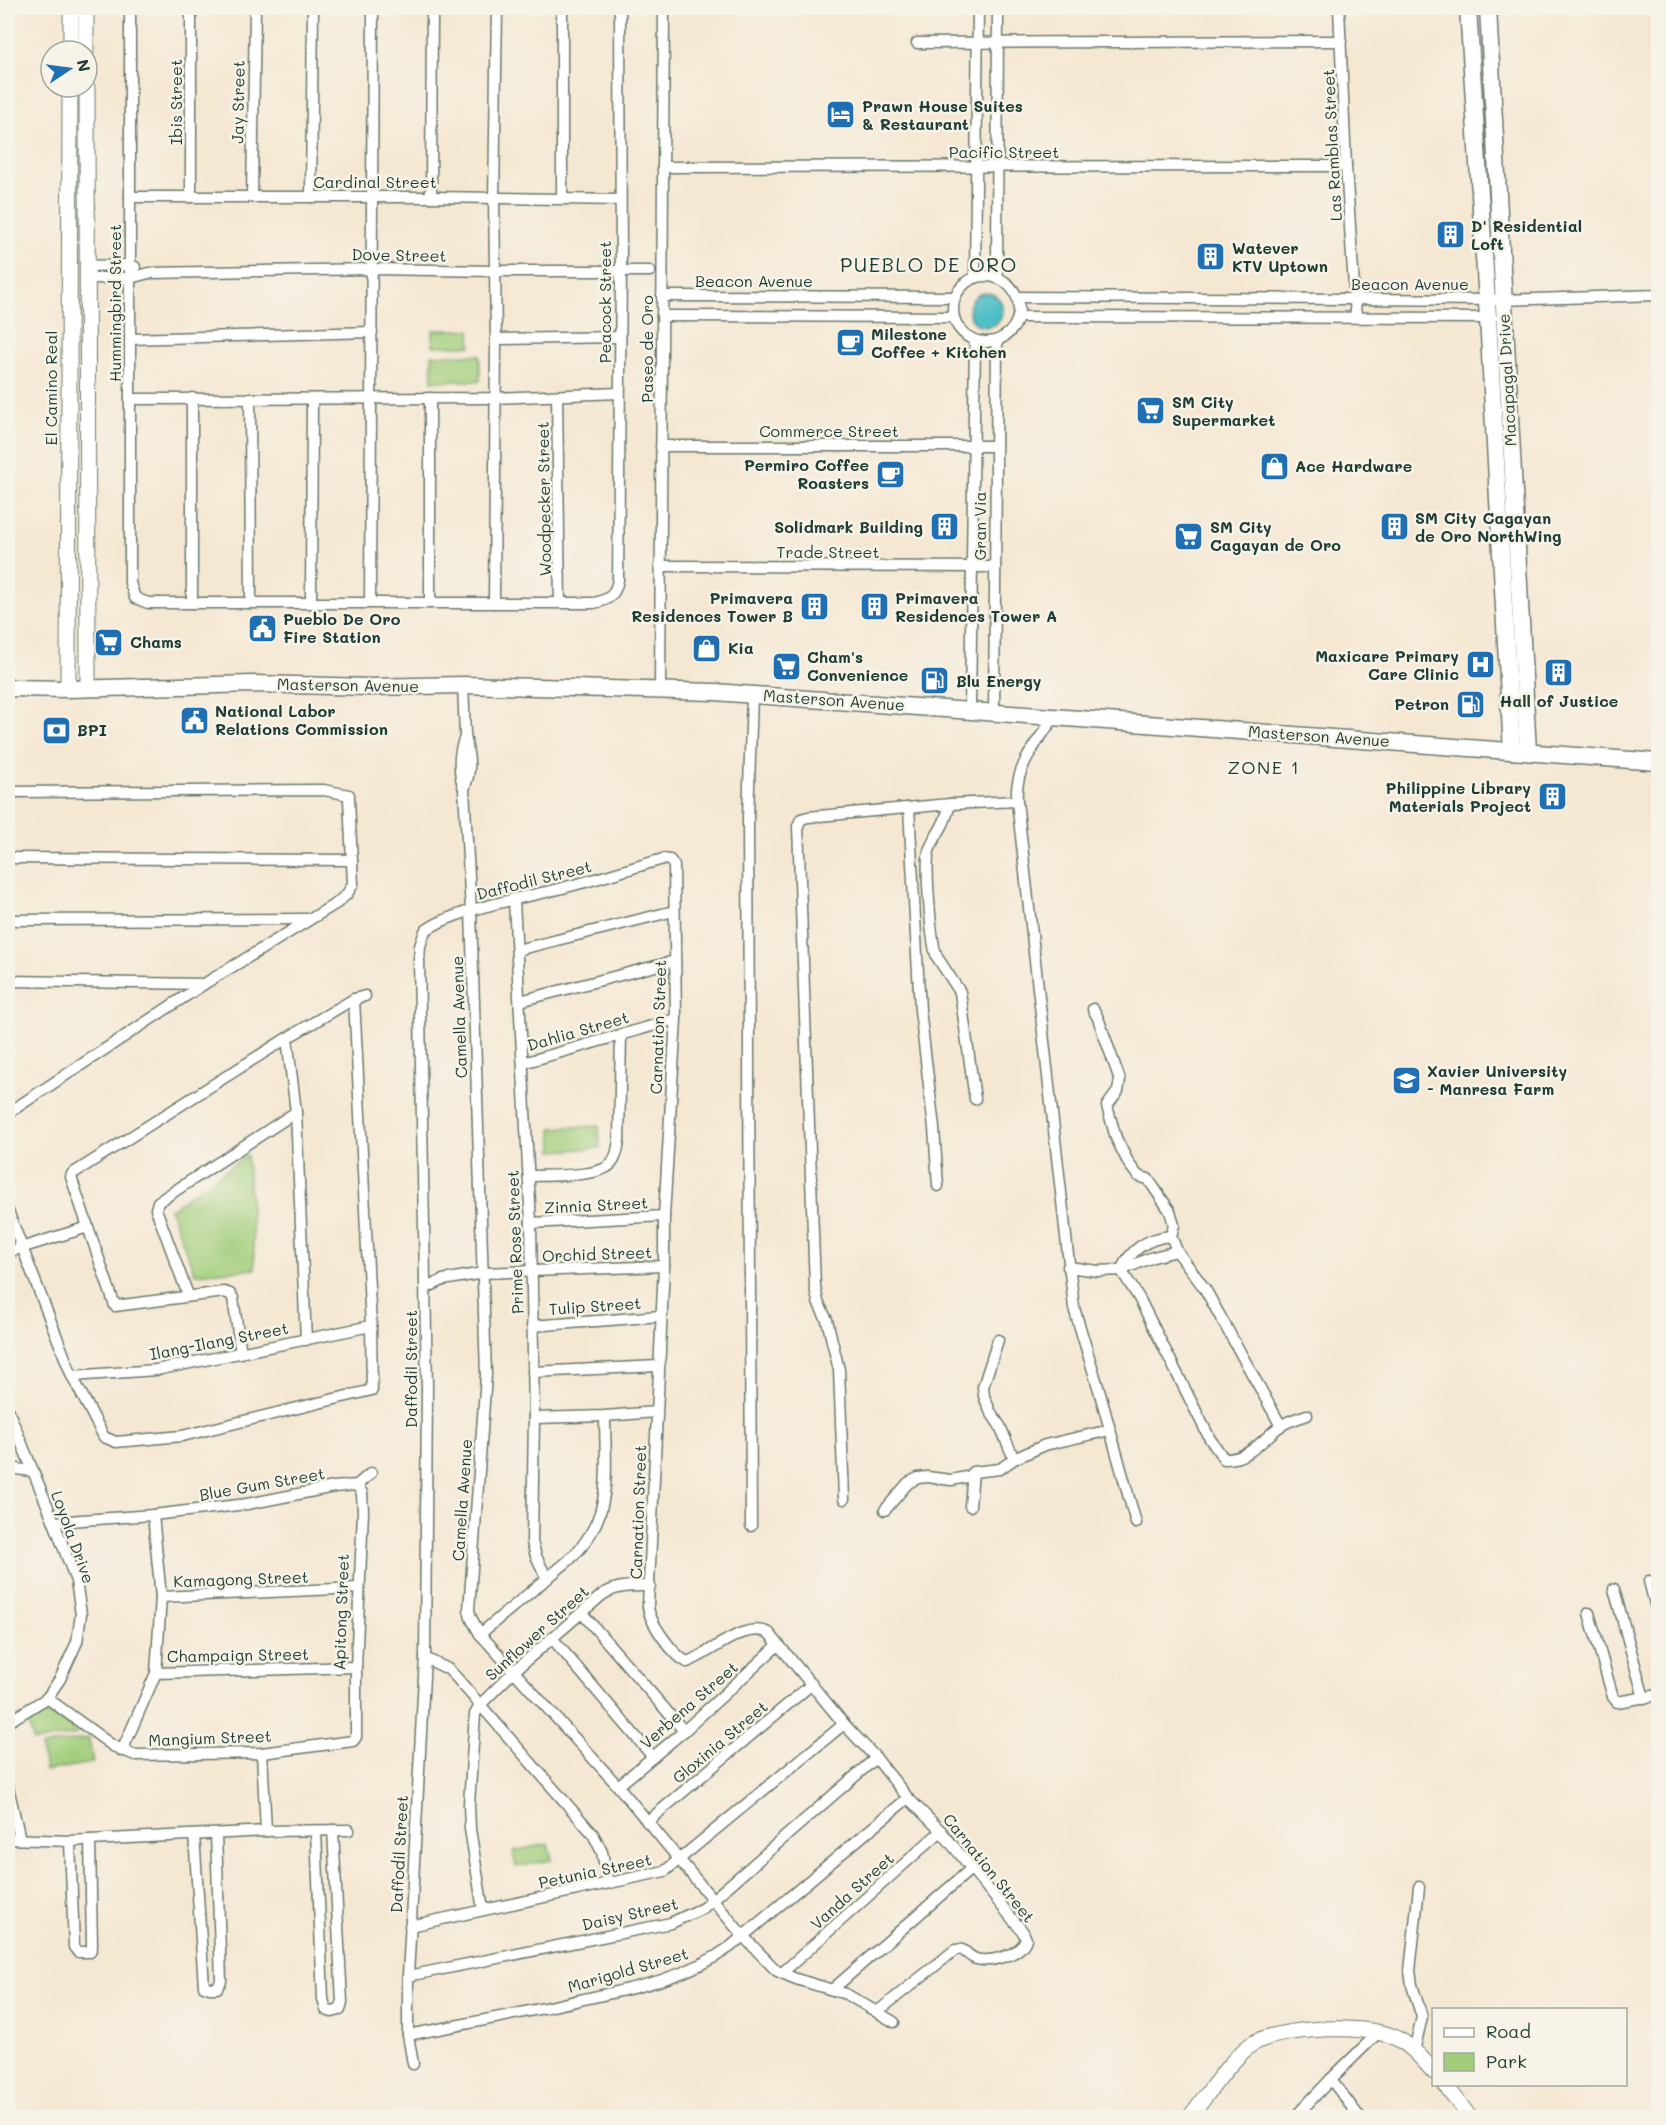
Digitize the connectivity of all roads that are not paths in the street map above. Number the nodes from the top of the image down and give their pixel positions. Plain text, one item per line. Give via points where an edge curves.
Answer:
1 (71, 8) edge
2 (86, 8) edge
3 (130, 8) edge
4 (191, 8) edge
5 (255, 8) edge
6 (314, 8) edge
7 (373, 8) edge
8 (432, 8) edge
9 (497, 8) edge
10 (562, 8) edge
11 (620, 8) edge
12 (664, 8) edge
13 (978, 8) edge
14 (999, 8) edge
15 (1340, 8) edge
16 (1468, 8) edge
17 (1488, 8) edge
18 (71, 39) edge
19 (87, 39) edge
20 (1341, 41) junction
21 (917, 43) dead end
22 (978, 43) junction
23 (998, 43) junction
24 (70, 99) edge
25 (87, 99) edge
26 (1346, 166) junction
27 (663, 167) junction
28 (976, 168) junction
29 (998, 168) junction
30 (130, 197) junction
31 (191, 197) junction
32 (252, 197) junction
33 (311, 197) junction
34 (373, 197) junction
35 (431, 197) junction
36 (494, 199) junction
37 (562, 199) junction
38 (620, 200) junction
39 (130, 265) junction
40 (371, 269) junction
41 (621, 271) junction
42 (650, 271) dead end
43 (87, 272) junction
44 (495, 272) junction
45 (149, 273) junction
46 (130, 278) junction
47 (975, 278) junction
48 (997, 278) junction
49 (1659, 295) edge
50 (662, 296) junction
51 (955, 297) junction
52 (1017, 297) junction
53 (1355, 299) junction
54 (1495, 300) junction
55 (662, 316) junction
56 (954, 317) junction
57 (1018, 317) junction
58 (1356, 317) junction
59 (1496, 318) junction
60 (372, 332) junction
61 (620, 337) junction
62 (130, 339) junction
63 (496, 339) junction
64 (975, 340) junction
65 (997, 341) junction
66 (619, 393) junction
67 (557, 396) junction
68 (192, 398) junction
69 (250, 398) junction
70 (371, 398) junction
71 (430, 398) junction
72 (495, 398) junction
73 (130, 399) junction
74 (312, 399) junction
75 (661, 446) junction
76 (973, 446) junction
77 (996, 446) junction
78 (660, 566) junction
79 (972, 567) junction
80 (995, 567) junction
81 (192, 603) junction
82 (251, 603) junction
83 (311, 603) junction
84 (370, 603) junction
85 (430, 603) junction
86 (494, 603) junction
87 (560, 603) junction
88 (463, 685) junction
89 (8, 688) edge
90 (88, 688) junction
91 (68, 689) junction
92 (660, 690) junction
93 (752, 694) junction
94 (970, 710) junction
95 (994, 712) junction
96 (1055, 716) junction
97 (1520, 751) junction
98 (1659, 762) edge
99 (8, 792) edge
100 (1017, 801) junction
101 (950, 804) junction
102 (909, 808) junction
103 (8, 858) edge
104 (352, 860) junction
105 (670, 860) joint
106 (514, 901) junction
107 (471, 911) junction
108 (674, 911) junction
109 (312, 919) junction
110 (8, 920) edge
111 (517, 950) junction
112 (675, 961) junction
113 (8, 981) edge
114 (204, 984) junction
115 (520, 1001) junction
116 (1093, 1009) dead end
117 (676, 1018) junction
118 (621, 1034) junction
119 (287, 1038) junction
120 (523, 1063) junction
121 (975, 1099) dead end
122 (296, 1112) junction
123 (8, 1113) edge
124 (529, 1176) junction
125 (938, 1186) dead end
126 (8, 1211) edge
127 (664, 1216) junction
128 (531, 1223) junction
129 (88, 1227) junction
130 (1171, 1236) junction
131 (21, 1247) junction
132 (1177, 1251) junction
133 (8, 1252) edge
134 (664, 1266) junction
135 (1068, 1267) junction
136 (1121, 1270) junction
137 (531, 1272) junction
138 (483, 1273) junction
139 (426, 1288) junction
140 (188, 1295) junction
141 (661, 1316) junction
142 (371, 1326) junction
143 (532, 1326) junction
144 (306, 1340) junction
145 (998, 1340) dead end
146 (241, 1353) junction
147 (658, 1366) junction
148 (533, 1372) junction
149 (72, 1376) junction
150 (8, 1410) edge
151 (656, 1412) junction
152 (1307, 1415) dead end
153 (605, 1416) junction
154 (534, 1418) junction
155 (1281, 1426) junction
156 (1110, 1430) junction
157 (1014, 1459) junction
158 (8, 1468) edge
159 (32, 1471) junction
160 (371, 1473) dead end
161 (972, 1476) junction
162 (357, 1485) junction
163 (844, 1499) dead end
164 (970, 1506) dead end
165 (885, 1510) dead end
166 (153, 1515) junction
167 (54, 1522) junction
168 (1136, 1523) dead end
169 (751, 1526) dead end
170 (547, 1579) junction
171 (1649, 1581) dead end
172 (650, 1586) junction
173 (359, 1588) junction
174 (1614, 1589) dead end
175 (161, 1597) junction
176 (582, 1612) junction
177 (1588, 1613) dead end
178 (1659, 1616) edge
179 (480, 1634) junction
180 (552, 1638) junction
181 (778, 1645) junction
182 (425, 1658) junction
183 (356, 1667) junction
184 (514, 1671) junction
185 (156, 1673) junction
186 (812, 1684) junction
187 (1659, 1695) edge
188 (47, 1698) junction
189 (1644, 1698) junction
190 (481, 1704) junction
191 (8, 1722) edge
192 (844, 1724) junction
193 (684, 1731) junction
194 (353, 1741) joint
195 (122, 1751) junction
196 (262, 1753) junction
197 (653, 1757) junction
198 (876, 1758) junction
199 (8, 1786) edge
200 (618, 1786) junction
201 (908, 1798) junction
202 (647, 1822) junction
203 (333, 1830) junction
204 (349, 1830) dead end
205 (941, 1830) junction
206 (266, 1831) junction
207 (316, 1831) junction
208 (216, 1834) junction
209 (194, 1835) junction
210 (8, 1839) edge
211 (20, 1839) junction
212 (90, 1840) junction
213 (70, 1841) junction
214 (679, 1861) junction
215 (972, 1868) junction
216 (608, 1883) junction
217 (1419, 1887) dead end
218 (712, 1900) junction
219 (483, 1910) junction
220 (410, 1926) junction
221 (743, 1936) junction
222 (782, 1973) junction
223 (408, 1976) junction
224 (833, 1989) junction
225 (877, 2012) junction
226 (894, 2022) dead end
227 (1379, 2032) junction
228 (408, 2035) junction
229 (1414, 2051) junction
230 (413, 2064) dead end
231 (1432, 2070) edge
232 (1330, 2079) junction
233 (1445, 2086) edge
234 (1189, 2118) edge
235 (1294, 2118) edge
236 (1360, 2118) edge
237 (1470, 2118) edge

1 - 18 street
2 - 19 street
3 - 30 street, Hummingbird Street
4 - 31 street, Ibis Street
5 - 32 street, Jay Street
6 - 33 street
7 - 34 street
8 - 35 street
9 - 36 street
10 - 37 street
11 - 38 street, Peacock Street
12 - 27 street, Paseo de Oro
13 - 22 street
14 - 23 street
15 - 20 street, Las Ramblas Street
16 - 54 main road, Macapagal Drive
17 - 54 main road, Macapagal Drive
20 - 23 street
20 - 26 street, Las Ramblas Street
21 - 22 street
22 - 23 street
22 - 28 street
23 - 29 street
24 - 91 street, El Camino Real
25 - 43 street
26 - 29 street, Pacific Street
26 - 53 street, Las Ramblas Street
27 - 28 street, Pacific Street
27 - 50 street, Paseo de Oro
28 - 29 street, Pacific Street
28 - 47 street
29 - 48 street
30 - 31 street, Cardinal Street
30 - 39 street, Hummingbird Street
31 - 32 street, Cardinal Street
32 - 33 street, Cardinal Street
33 - 34 street, Cardinal Street
34 - 35 street, Cardinal Street
34 - 40 street
35 - 36 street, Cardinal Street
36 - 37 street, Cardinal Street
36 - 44 street
37 - 38 street, Cardinal Street
38 - 41 street, Peacock Street
39 - 43 street, Dove Street
39 - 45 street, Dove Street
39 - 46 street, Hummingbird Street
40 - 44 street, Dove Street
40 - 45 street, Dove Street
40 - 60 street
41 - 42 street, Dove Street
41 - 44 street, Dove Street
41 - 61 street, Peacock Street
43 - 46 street, Dove Street
43 - 90 street
44 - 63 street
45 - 46 street, Dove Street
46 - 62 street, Hummingbird Street
47 - 48 street
47 - 51 street via 963,285
48 - 52 street
49 - 54 street, Beacon Avenue
50 - 51 street, Beacon Avenue
50 - 55 street, Paseo de Oro
51 - 56 street
52 - 53 street, Beacon Avenue
52 - 57 street
53 - 54 street, Beacon Avenue
53 - 58 street, Las Ramblas Street
54 - 59 main road, Macapagal Drive
55 - 56 street
55 - 75 street, Paseo de Oro
56 - 64 street via 961,331
57 - 58 street, Beacon Avenue
57 - 65 street via 1010,331
58 - 59 street, Beacon Avenue
59 - 97 main road, Macapagal Drive
60 - 62 street
60 - 70 street
61 - 63 street
61 - 66 street, Peacock Street
62 - 73 street, Hummingbird Street
63 - 72 street
64 - 65 street
64 - 76 street, Gran Via
65 - 77 street, Gran Via
66 - 67 street
66 - 87 street, Peacock Street via 616,589 603,601
67 - 72 street
67 - 87 street, Woodpecker Street
68 - 69 street
68 - 73 street
68 - 81 street
69 - 74 street
69 - 82 street
70 - 71 street
70 - 74 street
70 - 84 street
71 - 72 street
71 - 85 street
72 - 86 street
73 - 81 street, Hummingbird Street via 130,583 135,598 148,603
74 - 83 street
75 - 76 street, Commerce Street
75 - 78 street, Paseo de Oro
76 - 77 street, Commerce Street
76 - 79 street, Gran Via
77 - 80 street, Gran Via
78 - 79 street, Trade Street
78 - 92 street, Paseo de Oro
79 - 80 street, Trade Street
79 - 94 street, Gran Via
80 - 95 street, Gran Via
81 - 82 street
82 - 83 street
83 - 84 street
84 - 85 street
85 - 86 street
86 - 87 street
88 - 90 main road, Masterson Avenue
88 - 92 main road, Masterson Avenue
88 - 107 street, Camella Avenue via 465,737 460,750 460,776
89 - 91 main road, Masterson Avenue
90 - 91 main road, Masterson Avenue
92 - 93 main road, Masterson Avenue
93 - 94 main road, Masterson Avenue
93 - 169 street via 748,817
94 - 95 main road, Masterson Avenue
95 - 96 main road, Masterson Avenue
96 - 97 main road, Masterson Avenue
96 - 100 street via 1022,764
97 - 98 main road, Masterson Avenue
99 - 104 street via 324,790 345,794 349,795
100 - 101 street
100 - 135 street
101 - 102 street
101 - 121 street via 929,851 932,933 934,951 960,992
102 - 125 street via 920,1010
102 - 163 street via 808,817 801,819 798,826 815,1287 839,1370
103 - 104 street
104 - 109 street via 353,884 347,894
105 - 106 street, Daffodil Street
105 - 108 street, Carnation Street via 674,866
106 - 107 street, Daffodil Street
106 - 111 street, Prime Rose Street
107 - 138 street, Camella Avenue
107 - 139 street, Daffodil Street via 425,931 420,946
108 - 111 street
108 - 112 street, Carnation Street
109 - 110 street
109 - 114 street
111 - 115 street, Prime Rose Street
112 - 115 street
112 - 117 street, Carnation Street
113 - 114 street
114 - 123 street
115 - 120 street, Prime Rose Street
116 - 130 street via 1119,1078 1119,1091 1107,1106 1113,1132 1132,1169 1148,1179 1170,1211 1174,1225
117 - 118 street, Dahlia Street
117 - 127 street, Carnation Street
118 - 120 street, Dahlia Street
118 - 124 street via 619,1140 613,1162 599,1171
119 - 122 street
119 - 129 street via 72,1174
119 - 142 street via 360,998
120 - 124 street, Prime Rose Street
122 - 140 street via 158,1203 156,1209
122 - 144 street
124 - 128 street, Prime Rose Street
126 - 131 street
127 - 128 street, Zinnia Street
127 - 134 street, Carnation Street
128 - 137 street, Prime Rose Street
129 - 131 street
129 - 140 street via 115,1306
130 - 132 street
130 - 136 street via 1157,1237 1139,1247
131 - 133 street
131 - 149 street
132 - 136 street
132 - 155 street via 1204,1289
134 - 137 street, Orchid Street
134 - 141 street, Carnation Street
135 - 136 street
135 - 156 street via 1074,1308
136 - 155 street via 1221,1457 1247,1454
137 - 138 street, Orchid Street
137 - 143 street, Prime Rose Street
138 - 139 street, Orchid Street via 443,1280
138 - 179 street, Camella Avenue via 486,1375 469,1610
139 - 182 street, Daffodil Street
140 - 146 street via 230,1294
141 - 143 street, Tulip Street
141 - 147 street, Carnation Street
142 - 144 street, Ilang-Ilang Street
142 - 149 street via 372,1390 182,1436 109,1440
143 - 148 street, Prime Rose Street
144 - 146 street, Ilang-Ilang Street
145 - 157 street via 983,1387 984,1396
146 - 149 street, Ilang-Ilang Street via 156,1370
147 - 148 street
147 - 151 street, Carnation Street
148 - 154 street, Prime Rose Street
150 - 159 street, Loyola Drive
151 - 153 street
151 - 172 street, Carnation Street
152 - 155 street
153 - 154 street
153 - 170 street via 605,1497 600,1516 580,1550
154 - 170 street, Prime Rose Street via 532,1542
156 - 157 street via 1045,1445
156 - 168 street
157 - 161 street via 1000,1469 975,1470
158 - 159 street
159 - 167 street, Loyola Drive
160 - 162 street
161 - 164 street
161 - 165 street via 951,1480 918,1478 908,1483
162 - 166 street, Blue Gum Street
162 - 173 street, Apitong Street via 362,1493 363,1512
166 - 167 street, Blue Gum Street
166 - 175 street
167 - 188 street, Loyola Drive via 76,1581 81,1626 72,1655
170 - 179 street
171 - 178 street
172 - 176 street, Sunflower Street via 613,1589
172 - 181 street, Carnation Street via 649,1616 684,1661 728,1639 759,1630 769,1633
173 - 175 street, Kamagong Street
173 - 183 street, Apitong Street
174 - 189 street
175 - 185 street
176 - 180 street, Sunflower Street
176 - 193 street
177 - 189 street via 1612,1697 1617,1702
179 - 184 street, Camella Avenue
180 - 184 street, Sunflower Street
180 - 197 street
181 - 186 street, Carnation Street
181 - 193 street, Verbena Street
182 - 190 street via 448,1669
182 - 220 street, Daffodil Street
183 - 185 street, Champaign Street
183 - 194 street, Apitong Street
184 - 190 street, Sunflower Street
184 - 200 street, Camella Avenue
185 - 195 street
186 - 192 street, Carnation Street
186 - 202 street, Gloxinia Street
187 - 189 street
188 - 191 street, Loyola Drive
188 - 195 street, Mangium Street
190 - 216 street via 593,1834 603,1852
190 - 219 street via 475,1714 469,1803 472,1850
192 - 198 street, Carnation Street
192 - 214 street, Petunia Street
193 - 197 street, Verbena Street
194 - 196 street, Mangium Street
195 - 196 street, Mangium Street via 135,1755
196 - 206 street
197 - 200 street, Verbena Street
198 - 201 street, Carnation Street
198 - 218 street, Daisy Street
199 - 211 street
200 - 202 street, Camella Avenue
201 - 205 street, Carnation Street
201 - 221 street, Marigold Street
202 - 214 street, Camella Avenue
203 - 204 street
203 - 207 street
203 - 207 street via 342,2002 340,2010 332,2012 326,2010 323,1999
205 - 215 street, Carnation Street
205 - 222 street, Vanda Street
206 - 207 street
206 - 208 street
208 - 209 street
208 - 209 street via 221,1981 217,1988 204,1986
209 - 212 street
210 - 211 street
211 - 213 street
212 - 213 street
212 - 213 street via 92,1946 84,1954 74,1947
214 - 216 street, Petunia Street via 659,1873
214 - 218 street, Camella Avenue
215 - 224 street
215 - 225 street, Carnation Street via 1023,1932 1023,1947 997,1958 976,1959 965,1950 955,1950
216 - 219 street, Petunia Street
217 - 229 street via 1410,1971 1422,2017
218 - 221 street, Camella Avenue
218 - 223 street, Daisy Street via 692,1915 671,1923
219 - 220 street, Petunia Street
220 - 223 street, Daffodil Street
221 - 222 street, Camella Avenue
221 - 228 street, Marigold Street via 714,1959 672,1977
222 - 224 street, Camella Avenue
223 - 228 street, Daffodil Street
224 - 225 street, Camella Avenue
225 - 226 street, Camella Avenue
227 - 229 street via 1400,2039
227 - 232 street
227 - 234 street via 1345,2029 1270,2036 1252,2044
228 - 230 street, Daffodil Street
229 - 231 street
232 - 235 street
232 - 236 street
233 - 237 street

